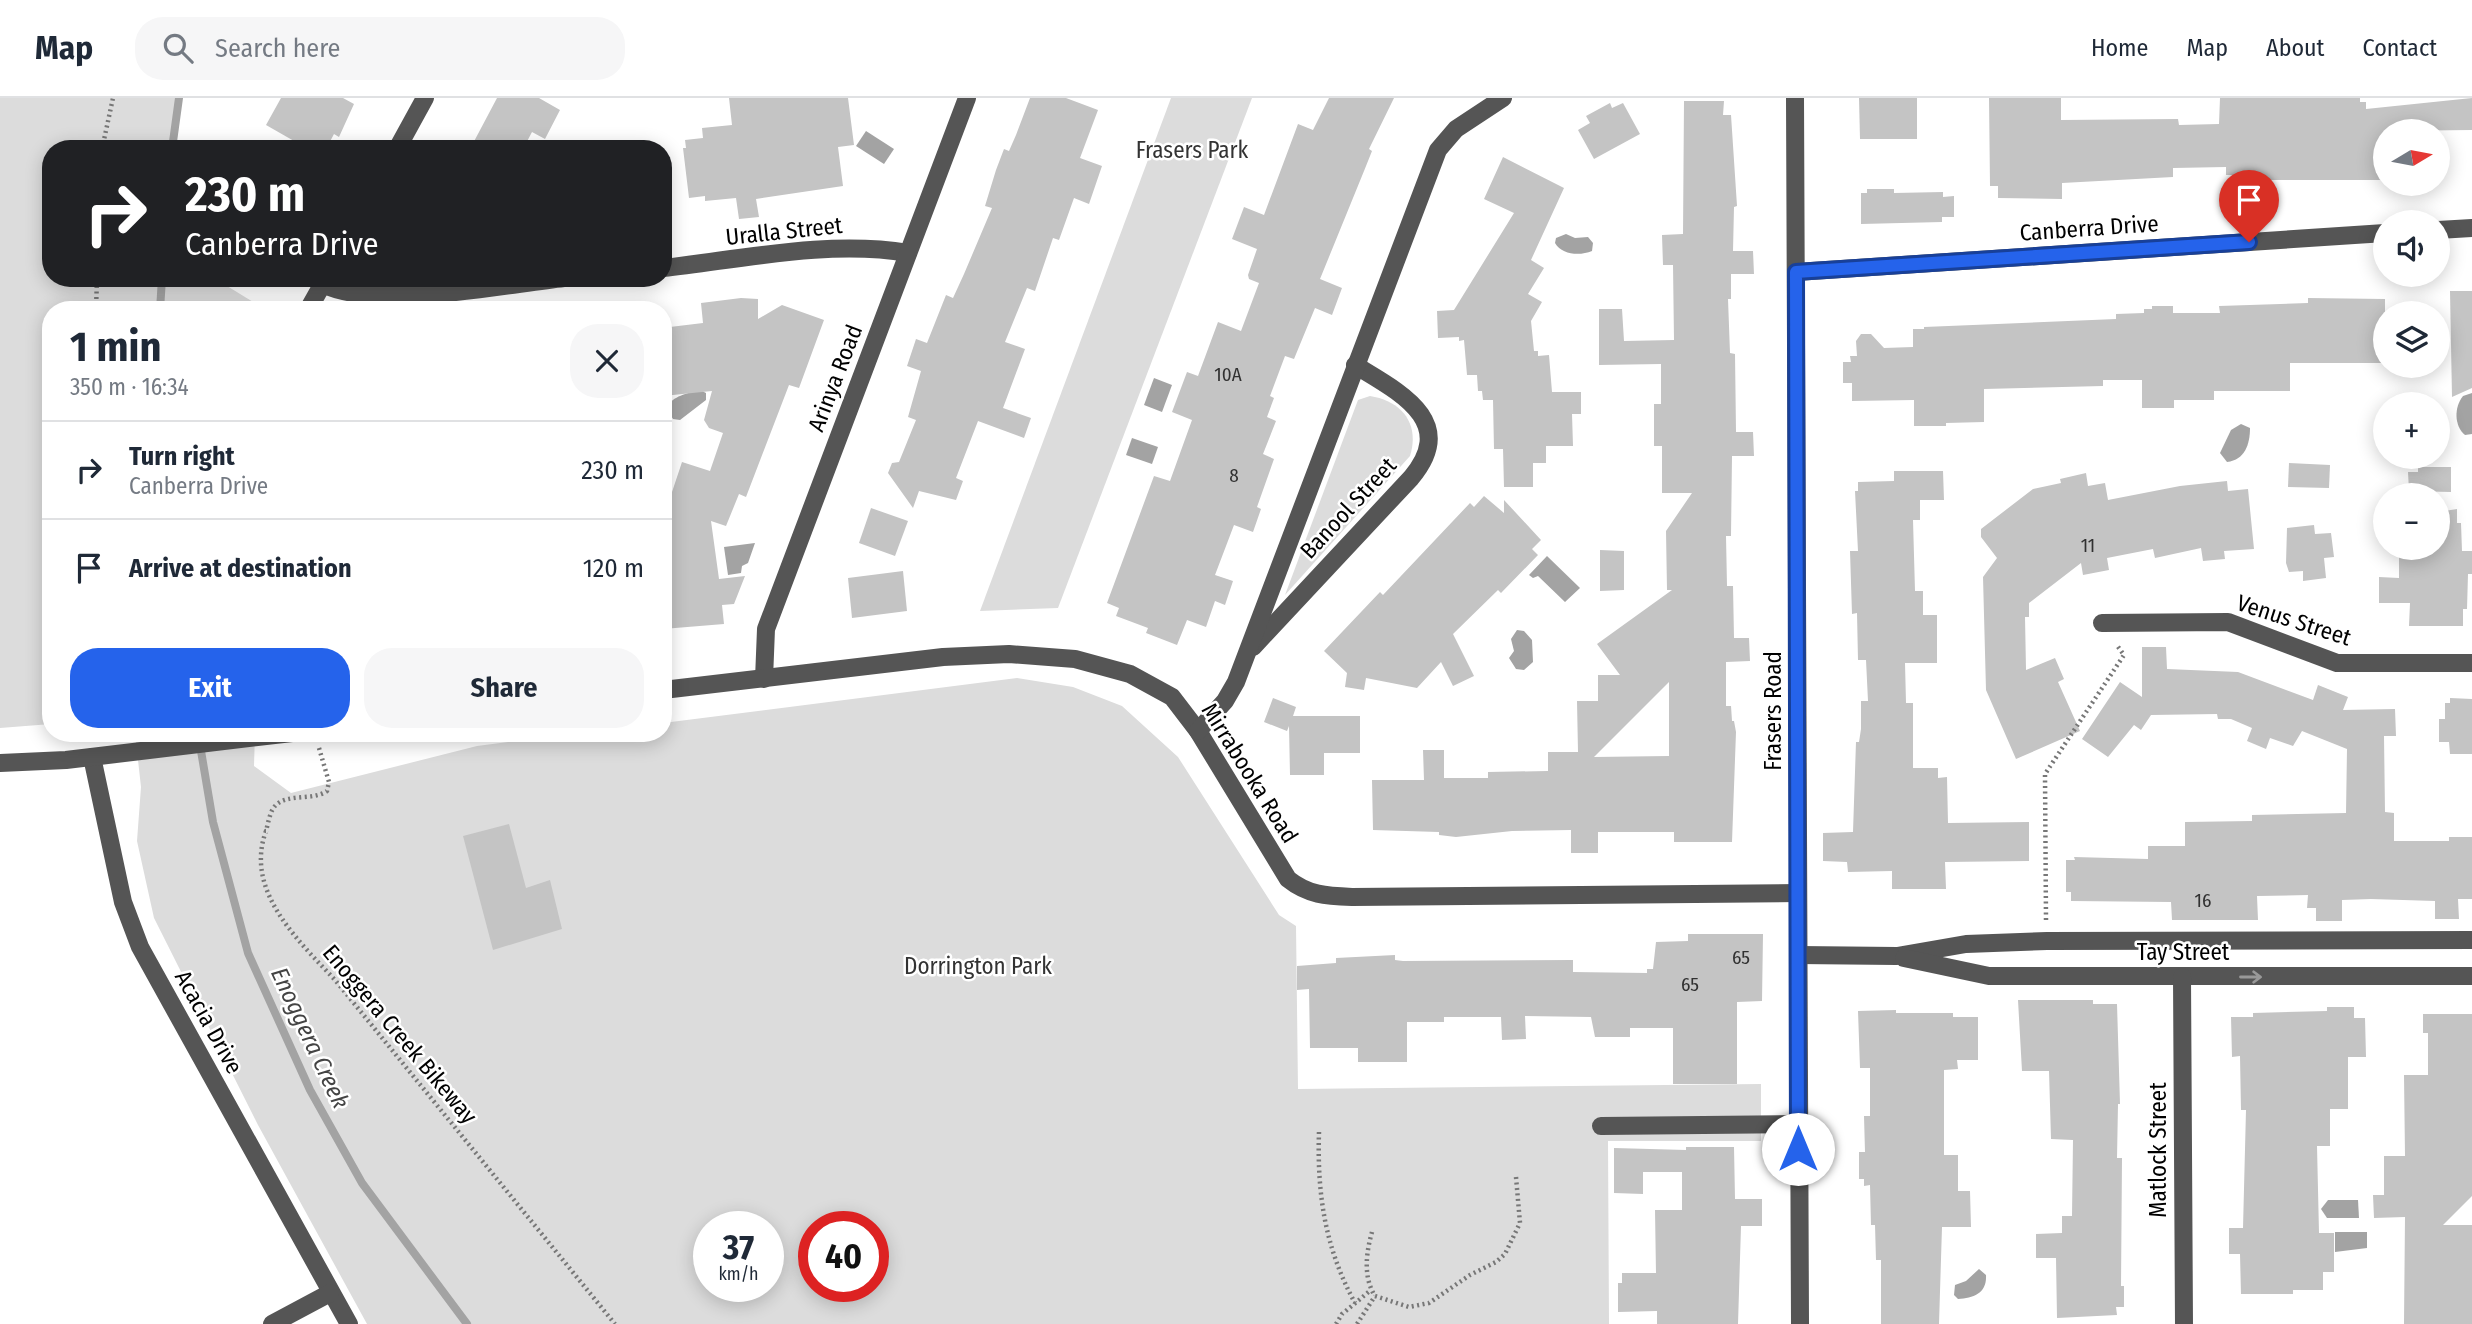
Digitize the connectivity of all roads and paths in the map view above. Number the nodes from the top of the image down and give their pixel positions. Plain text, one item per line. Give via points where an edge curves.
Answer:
1 (113, 98) edge
2 (425, 98) edge
3 (967, 98) edge
4 (1503, 98) edge
5 (1795, 98) edge
6 (104, 140) edge
7 (402, 140) edge
8 (2472, 228) edge
9 (2450, 229) edge
10 (2373, 234) edge
11 (908, 253) junction
12 (672, 267) edge
13 (1796, 272) junction
14 (332, 287) edge
15 (480, 287) edge
16 (1355, 365) junction
17 (2102, 623) joint
18 (1245, 654) junction
19 (2472, 663) edge
20 (764, 679) junction
21 (672, 689) edge
22 (1198, 730) junction
23 (222, 742) edge
24 (319, 748) dead end
25 (92, 757) junction
26 (0, 763) edge
27 (1798, 893) junction
28 (2046, 925) dead end
29 (2472, 940) edge
30 (1798, 955) junction
31 (1897, 956) junction
32 (2472, 976) edge
33 (2182, 977) junction
34 (1798, 1124) junction
35 (1601, 1126) dead end
36 (1319, 1132) dead end
37 (1516, 1177) dead end
38 (1372, 1232) dead end
39 (1371, 1290) junction
40 (330, 1293) junction
41 (1375, 1296) junction
42 (1355, 1303) junction
43 (272, 1324) edge
44 (349, 1324) edge
45 (615, 1324) edge
46 (1336, 1324) edge
47 (1357, 1324) edge
48 (1800, 1324) edge
49 (2184, 1324) edge

1 - 6 path
2 - 7 street
3 - 11 street, Arinya Road
4 - 16 street, Banool Street via 1456,129 1438,150
5 - 13 street, Frasers Road
8 - 9 street
10 - 13 street, Canberra Drive
11 - 12 street, Uralla Street via 841,249
11 - 20 street, Arinya Road via 766,629
13 - 27 street, Frasers Road
14 - 15 street via 378,298
16 - 18 street, Banool Street
16 - 18 street, Banool Street via 1417,407 1429,439 1425,459
17 - 19 street, Venus Street via 2228,622 2336,663
17 - 28 path via 2124,655 2045,774
18 - 22 street, Banool Street via 1225,701
20 - 21 street, Mirrabooka Road
20 - 22 street, Mirrabooka Road via 943,657 1009,654 1075,659 1130,674 1172,697
22 - 27 street, Mirrabooka Road via 1288,879 1302,891 1352,897
23 - 25 street
24 - 45 path, Enoggera Creek Bikeway via 329,786 323,794 273,807 262,841 262,875 268,897 296,938
25 - 26 street
25 - 40 street, Acacia Drive via 123,902 140,947
27 - 30 street, Frasers Road
29 - 31 street, Tay Street via 1982,943
30 - 31 street, Tay Street
30 - 34 street, Frasers Road
31 - 33 street, Tay Street via 1989,976
33 -> 32 street, Tay Street
33 - 49 street, Matlock Street
34 - 35 street
34 - 48 street, Frasers Road
36 - 42 path via 1324,1224
37 - 41 path via 1520,1223 1496,1262 1429,1303 1409,1307
38 - 39 path via 1366,1255
39 - 41 path
39 - 42 path
40 - 43 street
40 - 44 street, Acacia Drive
41 - 47 path
42 - 46 path

